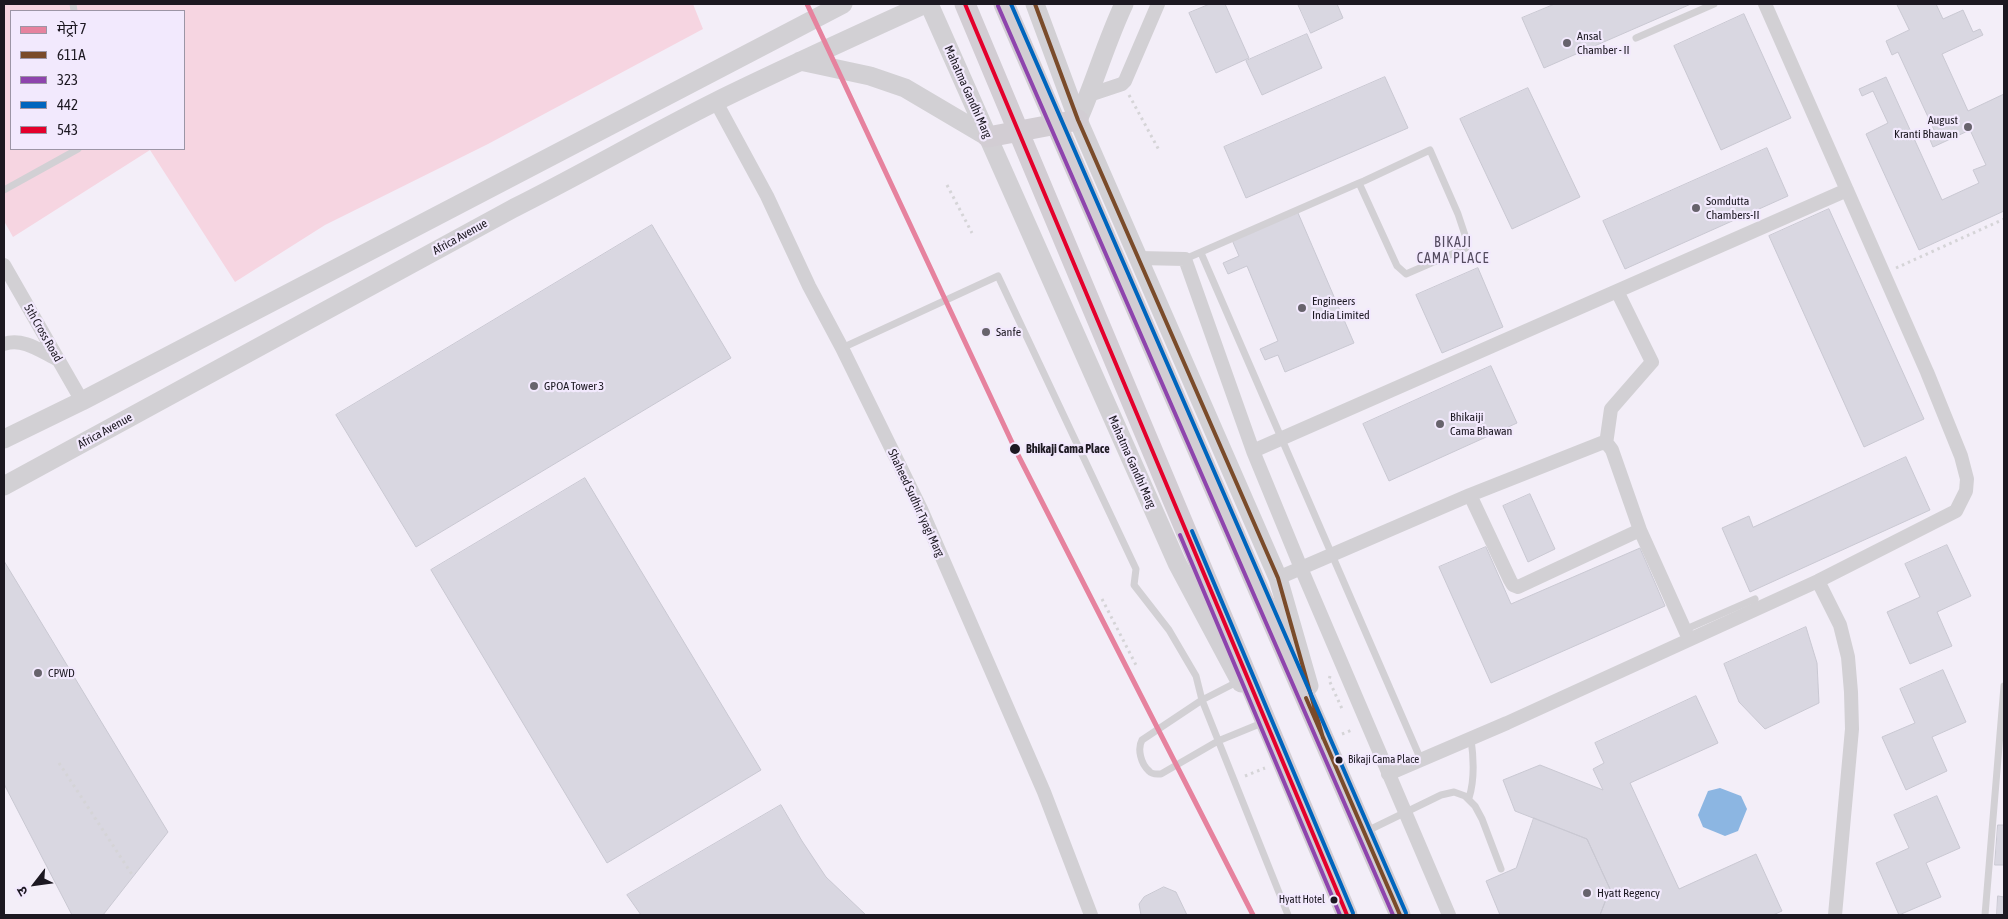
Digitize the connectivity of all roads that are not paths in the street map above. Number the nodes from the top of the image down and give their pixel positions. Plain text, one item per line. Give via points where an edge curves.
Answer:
1 (925, 4) edge
2 (929, 4) edge
3 (965, 4) edge
4 (1004, 4) edge
5 (1035, 4) edge
6 (1124, 4) edge
7 (1158, 4) edge
8 (1714, 4) edge
9 (1765, 4) edge
10 (841, 5) edge
11 (1636, 38) dead end
12 (800, 61) junction
13 (1089, 95) junction
14 (716, 102) junction
15 (1078, 120) junction
16 (988, 137) junction
17 (76, 150) edge
18 (1360, 183) junction
19 (4, 190) edge
20 (1847, 190) junction
21 (1201, 252) junction
22 (1139, 258) junction
23 (1185, 259) junction
24 (4, 265) edge
25 (1617, 291) junction
26 (4, 344) edge
27 (842, 348) junction
28 (59, 360) junction
29 (82, 401) junction
30 (1281, 438) junction
31 (4, 439) edge
32 (1606, 444) junction
33 (1253, 451) junction
34 (4, 486) edge
35 (1470, 495) junction
36 (1640, 530) junction
37 (1332, 555) junction
38 (1301, 568) junction
39 (1278, 578) junction
40 (1818, 581) junction
41 (1755, 599) dead end
42 (1687, 634) junction
43 (1240, 681) junction
44 (2004, 686) edge
45 (1202, 700) junction
46 (1262, 724) junction
47 (1323, 738) junction
48 (1471, 740) junction
49 (1218, 741) junction
50 (1421, 760) junction
51 (1276, 761) junction
52 (1388, 774) junction
53 (1469, 798) junction
54 (1404, 812) junction
55 (1365, 832) junction
56 (1500, 868) dead end
57 (1091, 915) edge
58 (1288, 915) edge
59 (1347, 915) edge
60 (1400, 915) edge
61 (1449, 915) edge
62 (1835, 915) edge
63 (1985, 915) edge

1 - 12 main road, Africa Avenue
2 - 16 main road, Mahatma Gandhi Marg
3 - 51 main road via 1190,544
4 - 47 main road
5 - 15 main road
6 - 13 main road via 1110,33
7 - 13 street via 1122,84
8 - 11 lane
9 - 20 street
10 - 29 main road
12 - 14 main road, Africa Avenue
12 - 16 main road via 870,76 905,88
13 - 15 main road
14 - 27 street, Shaheed Sudhir Tyagi Marg via 767,196
14 - 34 main road, Africa Avenue via 514,208
15 - 16 main road
15 - 22 main road
16 - 43 main road, Mahatma Gandhi Marg via 1177,563
17 - 19 lane
18 - 18 lane via 1430,150 1458,214 1467,241 1466,248 1406,274 1397,266
18 - 21 lane
20 - 25 street
20 - 40 street via 1961,456 1967,479 1966,491 1956,511
21 - 23 lane
21 - 30 lane
22 - 23 street
22 - 39 main road
23 - 33 street
24 - 28 street, 5th Cross Road
25 - 30 street
25 - 32 street via 1652,362 1611,409
26 - 28 street via 25,343
27 - 45 lane via 998,276 1136,569 1134,585 1169,630 1196,676
27 - 57 street, Shaheed Sudhir Tyagi Marg via 920,509 1007,704
28 - 29 street, 5th Cross Road
29 - 31 main road
30 - 33 street
30 - 37 lane
32 - 35 street via 1601,443
32 - 36 street via 1612,450
33 - 38 street
35 - 36 street via 1510,580 1518,587
35 - 37 street
36 - 42 street
37 - 38 street
37 - 50 lane
38 - 39 street
38 - 52 street
39 - 47 main road
40 - 42 street
40 - 62 street via 1840,625 1848,657 1851,692 1852,728
41 - 42 lane
42 - 48 street
43 - 45 lane
43 - 46 main road, Mahatma Gandhi Marg
44 - 63 lane
45 - 49 lane
45 - 49 lane via 1142,740 1138,750 1148,771 1161,774
46 - 49 lane
46 - 51 main road, Mahatma Gandhi Marg
47 - 55 main road
48 - 50 street
48 - 53 lane via 1474,759
49 - 58 lane
50 - 52 street
51 - 59 main road, Mahatma Gandhi Marg
52 - 54 street
53 - 54 lane via 1447,792
53 - 56 lane via 1482,820
54 - 55 lane
54 - 61 street
55 - 60 main road

